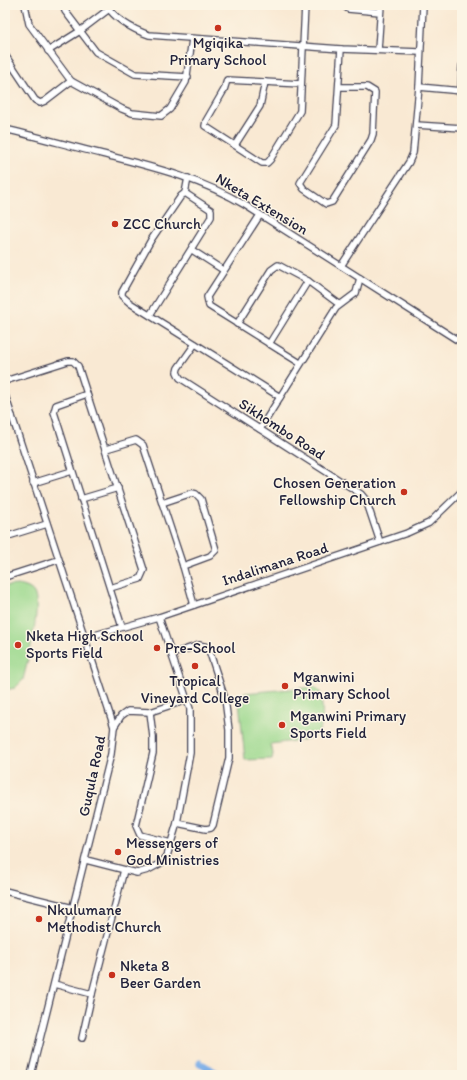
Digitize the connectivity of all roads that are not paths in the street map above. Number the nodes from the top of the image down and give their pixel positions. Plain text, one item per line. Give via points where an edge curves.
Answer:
1 (25, 5) edge
2 (63, 5) edge
3 (305, 5) edge
4 (343, 5) edge
5 (381, 5) edge
6 (423, 5) edge
7 (107, 7) edge
8 (380, 12) junction
9 (80, 30) junction
10 (192, 39) junction
11 (303, 46) junction
12 (341, 49) junction
13 (48, 50) junction
14 (378, 50) junction
15 (420, 52) junction
16 (5, 55) edge
17 (462, 66) edge
18 (188, 77) junction
19 (71, 81) junction
20 (265, 82) junction
21 (301, 84) junction
22 (339, 87) junction
23 (419, 87) junction
24 (461, 91) edge
25 (416, 125) junction
26 (462, 128) edge
27 (5, 129) edge
28 (235, 145) junction
29 (188, 178) junction
30 (185, 193) junction
31 (260, 215) junction
32 (192, 250) junction
33 (341, 266) junction
34 (223, 270) junction
35 (308, 281) junction
36 (359, 281) junction
37 (339, 304) junction
38 (150, 315) junction
39 (237, 324) junction
40 (462, 343) edge
41 (196, 344) junction
42 (269, 344) junction
43 (300, 363) junction
44 (5, 381) edge
45 (87, 394) junction
46 (5, 395) edge
47 (280, 396) junction
48 (12, 416) junction
49 (5, 418) edge
50 (260, 429) junction
51 (106, 448) junction
52 (72, 471) junction
53 (33, 483) junction
54 (118, 488) junction
55 (462, 491) edge
56 (81, 499) junction
57 (162, 503) junction
58 (46, 524) junction
59 (5, 529) edge
60 (6, 537) edge
61 (380, 542) junction
62 (58, 560) junction
63 (183, 566) junction
64 (5, 577) edge
65 (110, 588) junction
66 (194, 605) junction
67 (159, 616) junction
68 (122, 627) junction
69 (84, 638) junction
70 (172, 654) junction
71 (187, 700) junction
72 (150, 712) junction
73 (114, 727) junction
74 (177, 822) junction
75 (171, 843) junction
76 (86, 860) junction
77 (124, 870) junction
78 (5, 891) edge
79 (73, 908) junction
80 (54, 984) junction
81 (92, 994) junction
82 (82, 1038) dead end
83 (32, 1075) edge

1 - 13 street via 29,24
2 - 9 street
3 - 11 street
4 - 8 street via 348,9
5 - 8 street
6 - 15 street
7 - 9 street
7 - 10 street via 122,21 144,33
8 - 14 street
9 - 13 street
9 - 18 street via 96,52 135,74
10 - 11 street
10 - 18 street
11 - 12 street
11 - 21 street
12 - 14 street
12 - 22 street
13 - 19 street
14 - 15 street
15 - 23 street
16 - 19 street via 35,100 40,103
17 - 24 street
18 - 19 street via 170,109 161,116 122,109
20 - 21 street
20 - 28 street via 260,106
20 - 28 street via 227,80 206,121 207,128
21 - 28 street via 299,114 268,162 262,163
22 - 22 street via 335,127 300,183 304,189 326,204 332,202 373,134 376,95 373,90 366,87
23 - 24 street
23 - 25 street
25 - 26 street
25 - 33 street via 414,148 409,162
27 - 29 street, Nketa Extension
29 - 30 street
29 - 31 street, Nketa Extension via 223,193
30 - 32 street via 212,212
30 - 38 street via 152,238 122,292 124,299
31 - 33 street, Nketa Extension
31 - 34 street
32 - 34 street
32 - 38 street
33 - 36 street, Nketa Extension
34 - 39 street via 206,297 206,302
35 - 37 street
35 - 39 street via 281,265 274,266
35 - 42 street
36 - 37 street via 358,291 353,297
36 - 40 street, Nketa Extension
37 - 43 street
38 - 41 street
39 - 42 street
41 - 47 street
41 - 50 street, Sikhombo Road via 178,368 178,376
42 - 43 street
43 - 47 street
44 - 45 street via 71,361 78,366
45 - 51 street
45 - 52 street via 56,404 54,410
46 - 48 street, Guqula Road
47 - 50 street
48 - 49 street
48 - 53 street, Guqula Road
50 - 61 street, Sikhombo Road via 364,497
51 - 54 street
51 - 57 street via 140,441
52 - 53 street
52 - 56 street
53 - 58 street, Guqula Road
54 - 56 street
54 - 65 street via 144,570 140,579
55 - 61 street, Indalimana Road via 429,523
56 - 65 street
57 - 63 street
57 - 63 street via 194,493 200,497 216,546 215,552
58 - 60 street
58 - 62 street, Guqula Road
59 - 60 street
61 - 66 street, Indalimana Road
62 - 64 street
62 - 69 street, Guqula Road
63 - 66 street
65 - 68 street
66 - 67 street, Indalimana Road
67 - 68 street, Indalimana Road
67 - 70 street
68 - 69 street, Indalimana Road
69 - 73 street, Guqula Road
70 - 71 street
70 - 74 street via 199,644 208,647 226,705 230,742 230,758 213,825 206,829
71 - 72 street
71 - 74 street via 190,714 190,753
72 - 73 street via 128,711
72 - 75 street via 154,737 153,753 136,826 140,835
73 - 76 street, Guqula Road via 111,754
74 - 75 street
75 - 77 street via 165,859 148,870 140,873
76 - 77 street
76 - 79 street, Guqula Road
77 - 81 street
78 - 79 street
79 - 80 street, Guqula Road
80 - 81 street
80 - 83 street, Guqula Road
81 - 82 street

